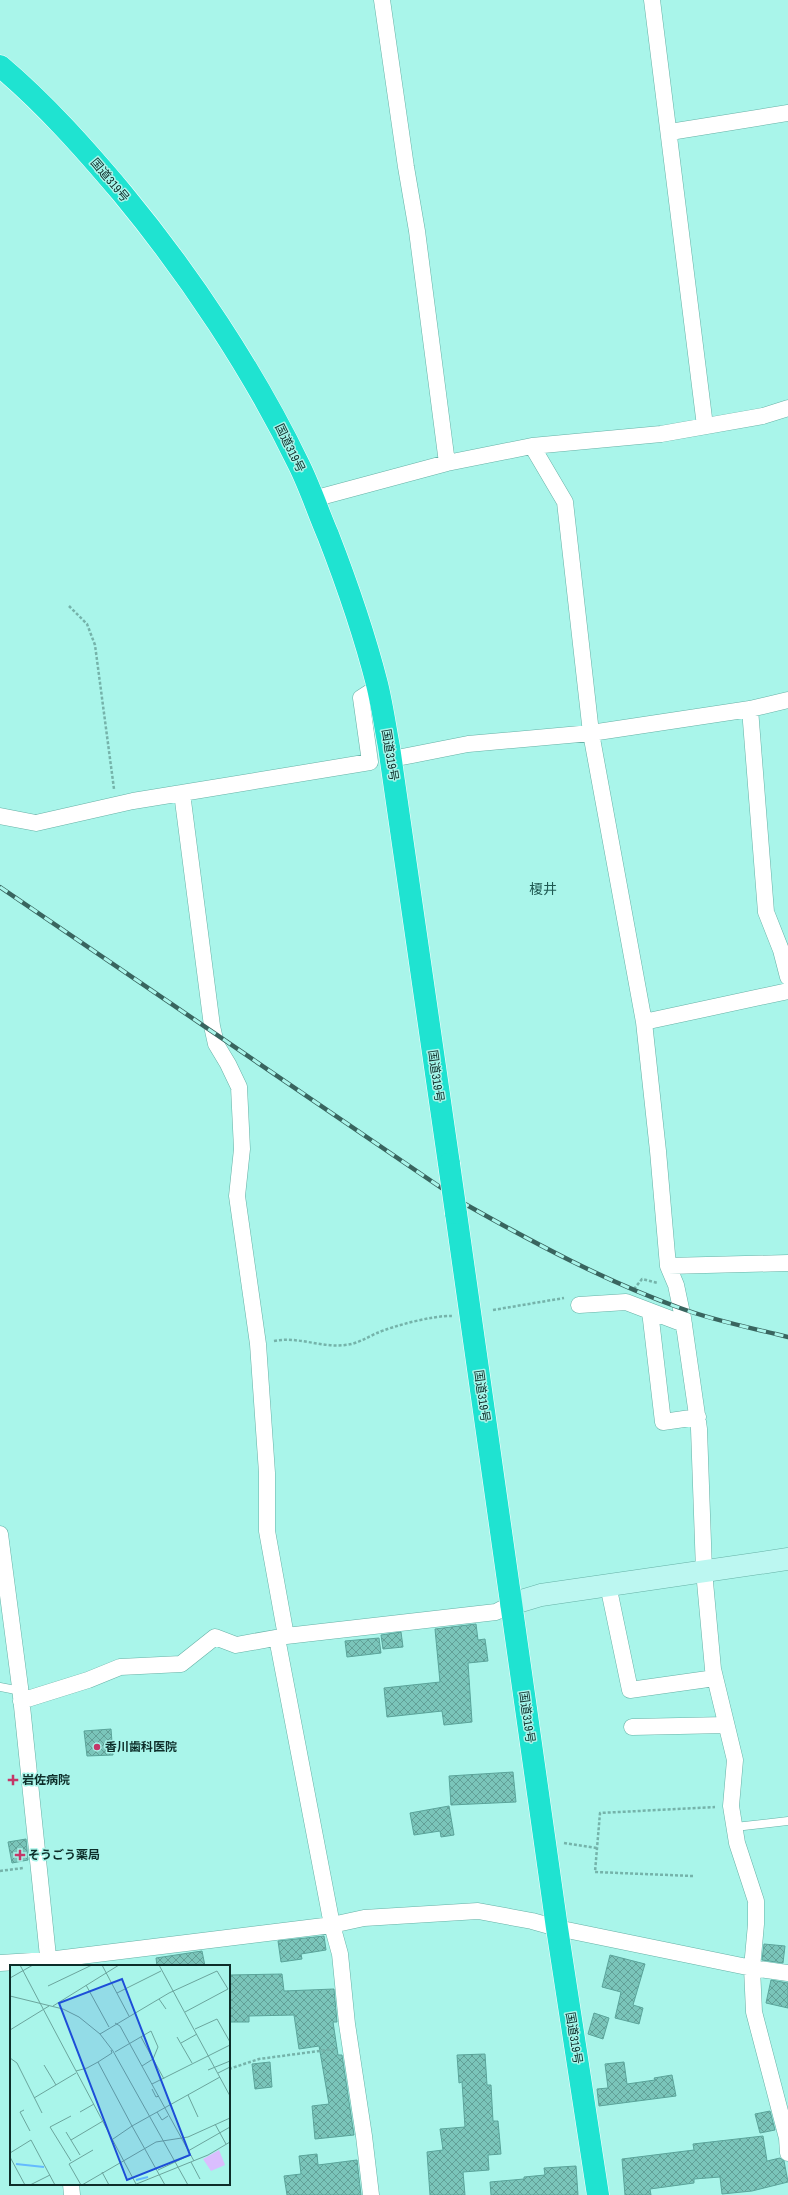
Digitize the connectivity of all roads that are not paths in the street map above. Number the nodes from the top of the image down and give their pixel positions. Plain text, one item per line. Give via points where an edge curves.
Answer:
1 (382, 0) edge
2 (652, 0) edge
3 (0, 66) edge
4 (788, 113) edge
5 (670, 132) junction
6 (788, 408) edge
7 (705, 426) junction
8 (532, 446) junction
9 (447, 463) junction
10 (314, 499) junction
11 (378, 687) junction
12 (788, 700) edge
13 (750, 709) junction
14 (591, 733) junction
15 (402, 757) dead end
16 (182, 794) junction
17 (0, 816) edge
18 (788, 977) edge
19 (788, 991) edge
20 (644, 1022) junction
21 (788, 1264) edge
22 (668, 1266) junction
23 (579, 1305) dead end
24 (650, 1311) junction
25 (684, 1324) junction
26 (698, 1417) junction
27 (0, 1534) edge
28 (788, 1559) edge
29 (704, 1571) junction
30 (608, 1585) junction
31 (511, 1604) junction
32 (282, 1637) junction
33 (715, 1678) junction
34 (0, 1687) edge
35 (21, 1696) junction
36 (726, 1724) junction
37 (632, 1727) dead end
38 (788, 1821) edge
39 (735, 1827) junction
40 (332, 1926) junction
41 (557, 1928) junction
42 (0, 1963) edge
43 (48, 1963) edge
44 (752, 1968) junction
45 (788, 1973) edge
46 (788, 2143) edge
47 (71, 2185) edge
48 (72, 2195) edge
49 (371, 2195) edge
50 (598, 2195) edge

1 - 9 street via 418,239
2 - 5 street
3 - 10 highway, 国道319号 via 84,148 155,232 212,314 274,417
4 - 5 street
5 - 7 street
6 - 7 street via 763,416
7 - 8 street via 661,434
8 - 9 street
8 - 14 street via 565,502
9 - 10 street
10 - 11 highway, 国道319号 via 357,615
11 - 16 street via 361,698 370,762
11 - 31 highway, 国道319号, bridge via 389,747
12 - 13 street
13 - 14 street
13 - 18 street via 766,912 782,950
14 - 15 street via 468,744
14 - 20 street
16 - 17 street via 116,805 36,823
16 - 32 street via 212,1026 216,1044 239,1087 242,1148 237,1196 258,1344 267,1473 267,1531
19 - 20 street
20 - 22 street
21 - 22 street
22 - 25 street via 676,1285
23 - 24 street via 626,1302
24 - 25 street
24 - 26 street via 663,1422
25 - 26 street
26 - 29 street
27 - 35 street
28 - 29 street
29 - 30 street
29 - 33 street
30 - 31 street via 541,1595
30 - 33 street via 630,1690
31 - 32 street via 496,1612
31 - 41 highway, 国道319号
32 - 35 street via 236,1645 215,1638 181,1664 120,1667 88,1680
32 - 40 street
33 - 36 street
34 - 35 lane
35 - 43 street
36 - 37 street
36 - 39 street via 735,1760 731,1806
38 - 39 lane
39 - 44 street via 737,1843 756,1901
40 - 41 street via 364,1918 478,1911
40 - 43 street
40 - 49 street via 340,1954
41 - 44 street
41 - 50 highway, 国道319号
42 - 43 street
44 - 45 street
44 - 46 street via 754,2012
47 - 48 street

